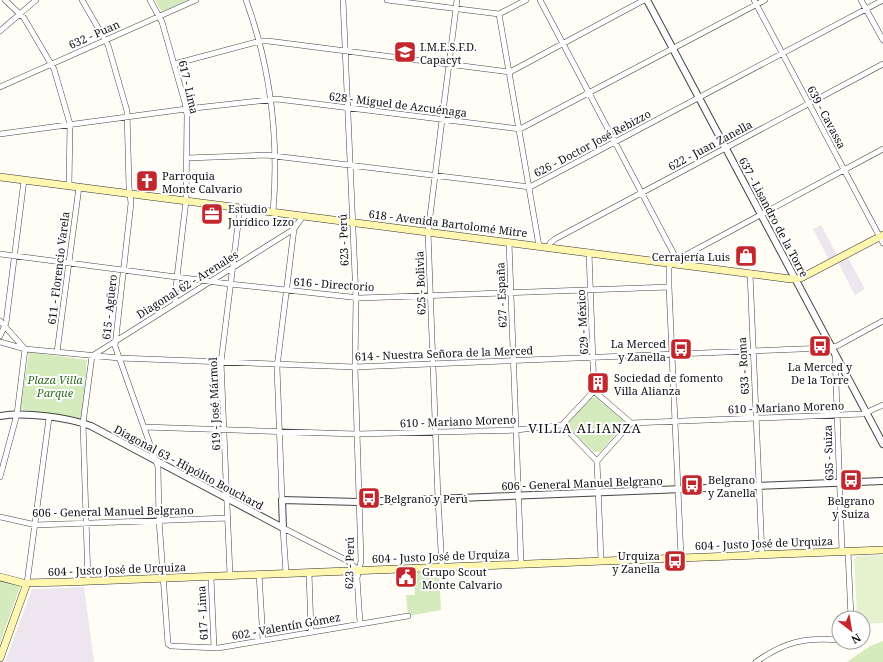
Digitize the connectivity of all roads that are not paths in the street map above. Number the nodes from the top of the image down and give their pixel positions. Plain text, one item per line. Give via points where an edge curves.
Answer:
1 (5, 0) edge
2 (36, 0) edge
3 (82, 0) edge
4 (150, 0) edge
5 (196, 0) edge
6 (246, 0) edge
7 (343, 0) edge
8 (387, 0) edge
9 (457, 0) edge
10 (526, 0) edge
11 (540, 0) edge
12 (645, 0) edge
13 (764, 0) edge
14 (861, 0) edge
15 (882, 0) edge
16 (755, 2) edge
17 (455, 8) junction
18 (866, 9) junction
19 (21, 14) junction
20 (499, 14) junction
21 (160, 16) junction
22 (0, 31) edge
23 (106, 40) junction
24 (883, 40) edge
25 (260, 41) junction
26 (563, 44) junction
27 (673, 49) junction
28 (346, 51) junction
29 (782, 54) junction
30 (52, 63) junction
31 (174, 64) junction
32 (448, 64) junction
33 (883, 64) edge
34 (510, 72) junction
35 (0, 87) edge
36 (589, 93) junction
37 (699, 98) junction
38 (272, 99) junction
39 (809, 104) junction
40 (348, 108) junction
41 (186, 109) junction
42 (128, 117) junction
43 (442, 120) junction
44 (70, 124) junction
45 (520, 129) junction
46 (0, 134) edge
47 (615, 143) junction
48 (726, 148) junction
49 (883, 149) edge
50 (274, 155) junction
51 (187, 158) junction
52 (350, 165) junction
53 (844, 170) junction
54 (434, 176) junction
55 (0, 177) edge
56 (24, 180) junction
57 (70, 186) junction
58 (78, 187) junction
59 (530, 187) junction
60 (641, 192) junction
61 (130, 193) junction
62 (186, 201) junction
63 (240, 208) junction
64 (273, 213) junction
65 (761, 214) junction
66 (303, 216) junction
67 (352, 222) junction
68 (294, 229) junction
69 (428, 232) junction
70 (882, 238) edge
71 (509, 242) junction
72 (539, 246) junction
73 (549, 247) junction
74 (589, 252) junction
75 (0, 254) edge
76 (15, 256) junction
77 (673, 261) junction
78 (68, 263) junction
79 (233, 266) junction
80 (123, 270) junction
81 (750, 273) junction
82 (177, 277) junction
83 (795, 279) junction
84 (210, 281) junction
85 (230, 284) junction
86 (670, 287) junction
87 (286, 291) junction
88 (591, 291) junction
89 (510, 294) junction
90 (430, 296) junction
91 (356, 298) junction
92 (175, 303) junction
93 (0, 321) edge
94 (883, 321) edge
95 (5, 327) junction
96 (0, 336) edge
97 (0, 342) edge
98 (115, 342) junction
99 (831, 348) junction
100 (25, 349) junction
101 (754, 351) junction
102 (57, 352) junction
103 (673, 354) junction
104 (835, 354) junction
105 (92, 356) junction
106 (594, 357) junction
107 (119, 358) junction
108 (513, 360) junction
109 (222, 362) junction
110 (277, 363) junction
111 (433, 364) junction
112 (355, 367) junction
113 (594, 391) junction
114 (883, 404) edge
115 (866, 413) junction
116 (17, 414) junction
117 (836, 415) junction
118 (0, 416) edge
119 (50, 418) junction
120 (755, 419) junction
121 (675, 422) junction
122 (83, 423) junction
123 (631, 423) junction
124 (562, 425) junction
125 (144, 427) junction
126 (224, 429) junction
127 (516, 430) junction
128 (280, 431) junction
129 (435, 431) junction
130 (356, 434) junction
131 (883, 444) edge
132 (156, 461) junction
133 (597, 461) junction
134 (0, 477) edge
135 (883, 481) edge
136 (839, 483) junction
137 (759, 487) junction
138 (678, 490) junction
139 (598, 493) junction
140 (519, 496) junction
141 (228, 498) junction
142 (438, 499) junction
143 (282, 500) junction
144 (358, 502) junction
145 (0, 517) edge
146 (228, 518) junction
147 (159, 520) junction
148 (86, 524) junction
149 (36, 525) junction
150 (283, 528) junction
151 (883, 550) edge
152 (845, 551) junction
153 (762, 555) junction
154 (681, 557) junction
155 (601, 560) junction
156 (521, 563) junction
157 (442, 567) junction
158 (358, 570) junction
159 (309, 572) junction
160 (286, 573) junction
161 (260, 574) junction
162 (230, 575) junction
163 (0, 577) edge
164 (211, 577) junction
165 (163, 578) junction
166 (88, 581) junction
167 (27, 583) junction
168 (851, 610) edge
169 (408, 616) dead end
170 (360, 623) junction
171 (311, 631) junction
172 (263, 640) junction
173 (831, 640) edge
174 (168, 644) joint
175 (214, 648) junction
176 (0, 658) edge
177 (756, 662) edge

1 - 19 street
2 - 19 street
3 - 23 street, 615 - Agüero
4 - 21 street, 617 - Lima
5 - 21 street, 632 - Puan
6 - 25 street
7 - 28 street, 623 - Perú
8 - 17 street
9 - 17 street, 625 - Bolivia
10 - 20 street
11 - 26 street
12 - 26 street
12 - 27 street, 637 - Lisandro de la Torre
13 - 16 street
14 - 18 street
15 - 18 street, 626 - Doctor José Rebizzo
16 - 27 street
16 - 29 street, 639 - Cavassa
17 - 20 street
17 - 32 street, 625 - Bolivia
18 - 24 street
18 - 29 street, 626 - Doctor José Rebizzo
19 - 22 street
19 - 30 street
20 - 34 street
21 - 23 street, 632 - Puan
21 - 31 street, 617 - Lima
23 - 30 street, 632 - Puan
23 - 42 street, 615 - Agüero
25 - 28 street
25 - 31 street
25 - 38 street
26 - 34 street
26 - 36 street
27 - 36 street
27 - 37 street, 637 - Lisandro de la Torre
28 - 32 street
28 - 40 street, 623 - Perú
29 - 37 street, 626 - Doctor José Rebizzo
29 - 39 street, 639 - Cavassa
30 - 35 street, 632 - Puan
30 - 44 street
31 - 41 street, 617 - Lima
32 - 34 street
32 - 43 street, 625 - Bolivia
33 - 39 street, 622 - Juan Zanella
34 - 45 street
36 - 45 street
36 - 47 street
37 - 47 street, 626 - Doctor José Rebizzo
37 - 48 street, 637 - Lisandro de la Torre
38 - 40 street, 628 - Miguel de Azcuénaga
38 - 41 street, 628 - Miguel de Azcuénaga
38 - 50 street
39 - 48 street, 622 - Juan Zanella
39 - 53 street, 639 - Cavassa
40 - 43 street, 628 - Miguel de Azcuénaga
40 - 52 street, 623 - Perú
41 - 42 street, 628 - Miguel de Azcuénaga
41 - 51 street, 617 - Lima
42 - 44 street, 628 - Miguel de Azcuénaga
42 - 61 street, 615 - Agüero
43 - 45 street, 628 - Miguel de Azcuénaga
43 - 54 street, 625 - Bolivia
44 - 46 street, 628 - Miguel de Azcuénaga
44 - 57 street
45 - 59 street
47 - 59 street, 626 - Doctor José Rebizzo
47 - 60 street
48 - 60 street, 622 - Juan Zanella
48 - 65 street, 637 - Lisandro de la Torre
49 - 53 street
50 - 51 street, 626 - Doctor José Rebizzo
50 - 52 street, 626 - Doctor José Rebizzo
50 - 64 street
51 - 62 street, 617 - Lima
52 - 54 street, 626 - Doctor José Rebizzo
52 - 67 street, 623 - Perú
53 - 65 street
53 - 70 street, 639 - Cavassa
54 - 59 street, 626 - Doctor José Rebizzo
54 - 69 street, 625 - Bolivia
55 - 56 main road, 618 - Avenida Bartolomé Mitre
56 - 57 main road, 618 - Avenida Bartolomé Mitre
56 - 76 street
57 - 58 main road, 618 - Avenida Bartolomé Mitre
58 - 61 main road, 618 - Avenida Bartolomé Mitre
58 - 78 street, 611 - Florencio Varela
59 - 72 street
60 - 73 street, 622 - Juan Zanella via 555,239
60 - 77 street
61 - 62 main road, 618 - Avenida Bartolomé Mitre
61 - 80 street, 615 - Agüero
62 - 63 main road, 618 - Avenida Bartolomé Mitre
62 - 82 street, 617 - Lima
63 - 64 main road, 618 - Avenida Bartolomé Mitre
63 - 79 street, 619 - José Mármol
64 - 66 main road, 618 - Avenida Bartolomé Mitre
65 - 77 street
65 - 83 street, 637 - Lisandro de la Torre
66 - 67 main road, 618 - Avenida Bartolomé Mitre
66 - 68 street
67 - 69 main road, 618 - Avenida Bartolomé Mitre
67 - 91 street, 623 - Perú
68 - 79 street, Diagonal 62 - Arenales
68 - 87 street
69 - 71 main road, 618 - Avenida Bartolomé Mitre
69 - 90 street, 625 - Bolivia
70 - 83 main road
71 - 72 main road, 618 - Avenida Bartolomé Mitre
71 - 89 street, 627 - España
72 - 73 main road, 618 - Avenida Bartolomé Mitre
73 - 74 main road, 618 - Avenida Bartolomé Mitre
74 - 77 main road, 618 - Avenida Bartolomé Mitre
74 - 88 street, 629 - México
75 - 76 street, 616 - Directorio
76 - 78 street, 616 - Directorio
76 - 95 street
77 - 81 main road, 618 - Avenida Bartolomé Mitre
77 - 86 street via 669,268
78 - 80 street, 616 - Directorio
78 - 102 street, 611 - Florencio Varela
79 - 84 street, Diagonal 62 - Arenales
79 - 85 street, 619 - José Mármol
80 - 82 street, 616 - Directorio
80 - 98 street, 615 - Agüero
81 - 83 main road, 618 - Avenida Bartolomé Mitre
81 - 101 street, 633 - Roma
82 - 84 street, 616 - Directorio
82 - 92 street, 617 - Lima
83 - 99 street, 637 - Lisandro de la Torre
84 - 85 street, 616 - Directorio
84 - 92 street, Diagonal 62 - Arenales
85 - 87 street, 616 - Directorio
85 - 109 street, 619 - José Mármol
86 - 88 street, 616 - Directorio
86 - 103 street
87 - 91 street, 616 - Directorio
87 - 110 street
88 - 89 street, 616 - Directorio
88 - 106 street, 629 - México
89 - 90 street, 616 - Directorio
89 - 108 street, 627 - España
90 - 91 street, 616 - Directorio
90 - 111 street, 625 - Bolivia
91 - 112 street, 623 - Perú
92 - 98 street, Diagonal 62 - Arenales
93 - 95 street
94 - 99 street, 614 - Nuestra Señora de la Merced
95 - 96 street
95 - 100 street
97 - 100 street, 614 - Nuestra Señora de la Merced
98 - 105 street, Diagonal 62 - Arenales
98 - 107 street, 615 - Agüero
99 - 101 street, 614 - Nuestra Señora de la Merced
99 - 104 street, 637 - Lisandro de la Torre
100 - 102 street, 614 - Nuestra Señora de la Merced
100 - 116 street
101 - 103 street, 614 - Nuestra Señora de la Merced
101 - 120 street, 633 - Roma
102 - 105 street, 614 - Nuestra Señora de la Merced
103 - 106 street, 614 - Nuestra Señora de la Merced
103 - 121 street
104 - 115 street, 637 - Lisandro de la Torre
104 - 117 street, 635 - Suiza
105 - 107 street, 614 - Nuestra Señora de la Merced
105 - 122 street
106 - 108 street, 614 - Nuestra Señora de la Merced
106 - 113 street, 629 - México
107 - 109 street, 614 - Nuestra Señora de la Merced
107 - 125 street, 615 - Agüero
108 - 111 street, 614 - Nuestra Señora de la Merced
108 - 127 street, 627 - España
109 - 110 street, 614 - Nuestra Señora de la Merced
109 - 126 street, 619 - José Mármol
110 - 112 street, 614 - Nuestra Señora de la Merced
110 - 128 street
111 - 112 street, 614 - Nuestra Señora de la Merced
111 - 129 street, 625 - Bolivia
112 - 130 street, 623 - Perú
113 - 123 street
113 - 124 street
114 - 115 street, 610 - Mariano Moreno
115 - 117 street, 610 - Mariano Moreno
115 - 131 street, 637 - Lisandro de la Torre
116 - 118 street, Diagonal 63 - Hipólito Bouchard
116 - 119 street, Diagonal 63 - Hipólito Bouchard
116 - 134 street
117 - 120 street, 610 - Mariano Moreno
117 - 136 street, 635 - Suiza
119 - 122 street, Diagonal 63 - Hipólito Bouchard
119 - 149 street
120 - 121 street, 610 - Mariano Moreno
120 - 137 street, 633 - Roma
121 - 123 street, 610 - Mariano Moreno
121 - 138 street
122 - 132 street, Diagonal 63 - Hipólito Bouchard
122 - 148 street
123 - 133 street
124 - 127 street, 610 - Mariano Moreno
124 - 133 street
125 - 126 street, 610 - Mariano Moreno
125 - 132 street, 615 - Agüero
126 - 128 street, 610 - Mariano Moreno
126 - 141 street, 619 - José Mármol
127 - 129 street, 610 - Mariano Moreno
127 - 140 street, 627 - España
128 - 130 street, 610 - Mariano Moreno
128 - 143 street
129 - 130 street, 610 - Mariano Moreno
129 - 142 street, 625 - Bolivia
130 - 144 street, 623 - Perú
132 - 141 street, Diagonal 63 - Hipólito Bouchard
132 - 147 street, 615 - Agüero
133 - 139 street
135 - 136 street, 606 - General Manuel Belgrano
136 - 137 street, 606 - General Manuel Belgrano
136 - 152 street, 635 - Suiza
137 - 138 street, 606 - General Manuel Belgrano
137 - 153 street, 633 - Roma
138 - 139 street, 606 - General Manuel Belgrano
138 - 154 street
139 - 140 street, 606 - General Manuel Belgrano
139 - 155 street
140 - 142 street, 606 - General Manuel Belgrano
140 - 156 street, 627 - España
141 - 146 street, 619 - José Mármol
141 - 150 street, Diagonal 63 - Hipólito Bouchard
142 - 144 street, 606 - General Manuel Belgrano
142 - 157 street, 625 - Bolivia
143 - 144 street, 606 - General Manuel Belgrano
143 - 150 street
144 - 158 street, 623 - Perú via 361,560
145 - 149 street, 606 - General Manuel Belgrano
146 - 147 street, 606 - General Manuel Belgrano
146 - 162 street, 619 - José Mármol
147 - 148 street, 606 - General Manuel Belgrano
147 - 165 street, 615 - Agüero
148 - 149 street, 606 - General Manuel Belgrano
148 - 166 street
149 - 167 street
150 - 158 street, Diagonal 63 - Hipólito Bouchard via 348,561
150 - 160 street
151 - 152 main road, 604 - Justo José de Urquiza
152 - 153 main road, 604 - Justo José de Urquiza
152 - 168 street, 635 - Suiza
153 - 154 main road, 604 - Justo José de Urquiza
154 - 155 main road, 604 - Justo José de Urquiza
155 - 156 main road, 604 - Justo José de Urquiza
156 - 157 main road, 604 - Justo José de Urquiza
157 - 158 main road, 604 - Justo José de Urquiza
158 - 159 main road, 604 - Justo José de Urquiza
158 - 170 street, 623 - Perú
159 - 160 main road, 604 - Justo José de Urquiza
159 - 171 street
160 - 161 main road, 604 - Justo José de Urquiza
161 - 162 main road, 604 - Justo José de Urquiza
161 - 172 street
162 - 164 main road, 604 - Justo José de Urquiza
163 - 167 main road, 604 - Justo José de Urquiza
164 - 165 main road, 604 - Justo José de Urquiza
164 - 175 street, 617 - Lima
165 - 166 main road, 604 - Justo José de Urquiza
165 - 174 street, 615 - Agüero
166 - 167 main road, 604 - Justo José de Urquiza
167 - 176 main road
169 - 170 street, 602 - Valentín Gómez
170 - 171 street, 602 - Valentín Gómez
171 - 172 street, 602 - Valentín Gómez
172 - 175 street, 602 - Valentín Gómez
173 - 177 street via 808,639 792,642
174 - 175 street, 602 - Valentín Gómez

